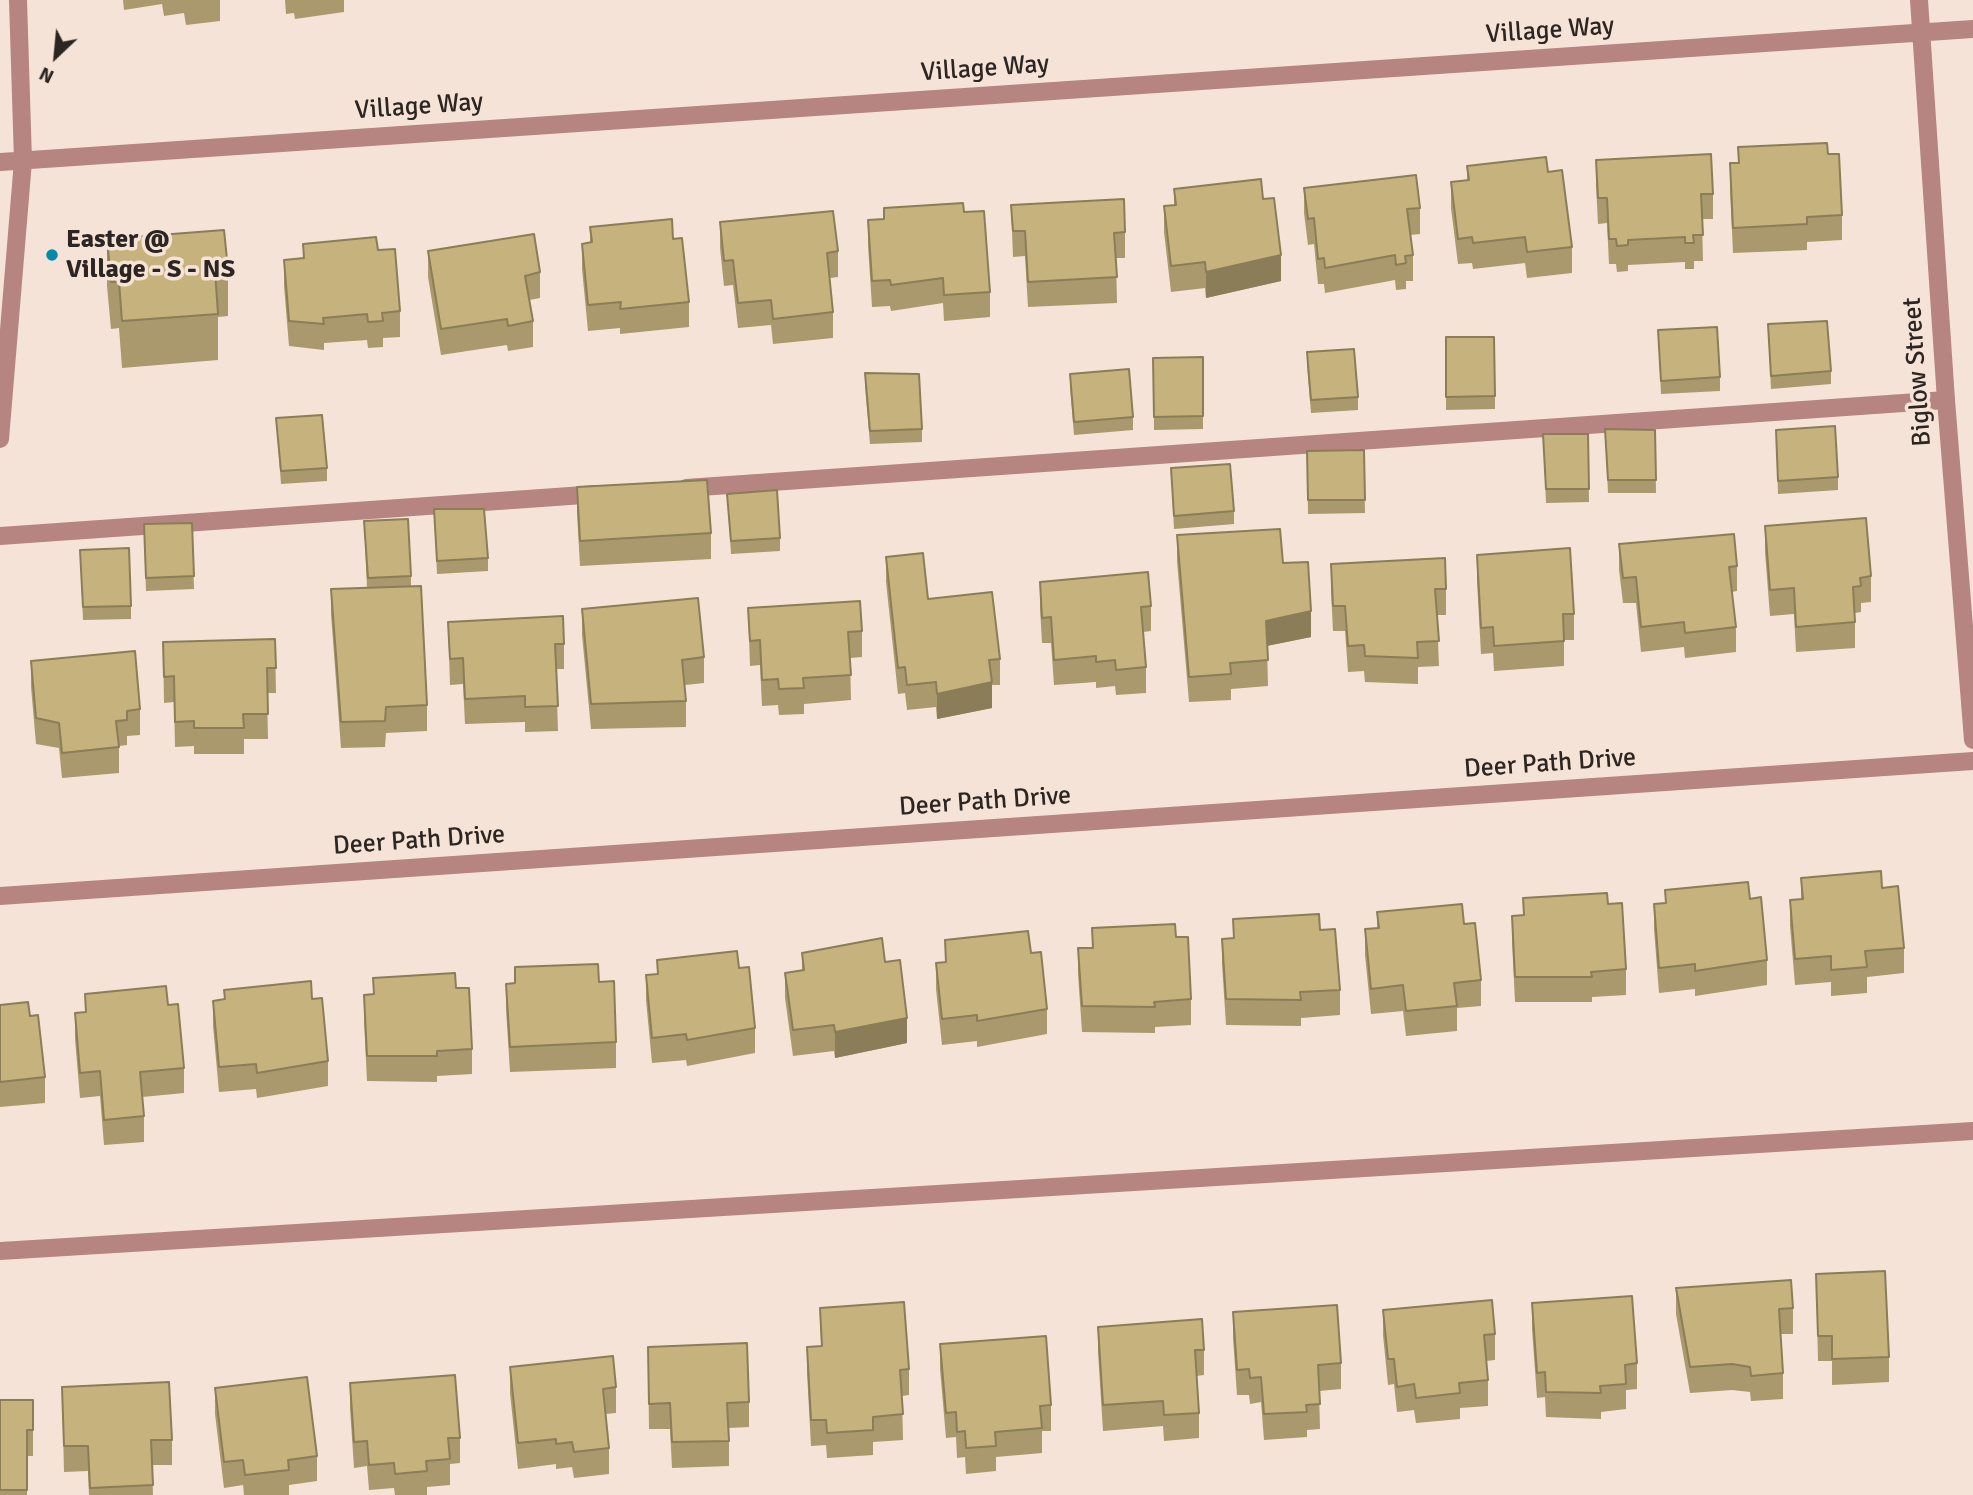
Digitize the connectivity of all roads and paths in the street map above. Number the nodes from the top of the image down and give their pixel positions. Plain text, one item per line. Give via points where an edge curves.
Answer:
1 (18, 0) edge
2 (1919, 0) edge
3 (1973, 29) edge
4 (1922, 32) junction
5 (23, 161) junction
6 (0, 162) edge
7 (1946, 400) junction
8 (0, 439) edge
9 (669, 489) edge
10 (614, 493) edge
11 (0, 536) edge
12 (1973, 740) edge
13 (1973, 761) edge
14 (0, 896) edge
15 (1973, 1131) edge
16 (0, 1251) edge

1 - 5 street
2 - 4 street, Biglow Street
3 - 4 street, Village Way
4 - 5 street, Village Way
4 - 7 street, Biglow Street
5 - 6 street, Village Way
5 - 8 street
7 - 9 street
7 - 12 street, Biglow Street
10 - 11 street
13 - 14 street, Deer Path Drive
15 - 16 street

